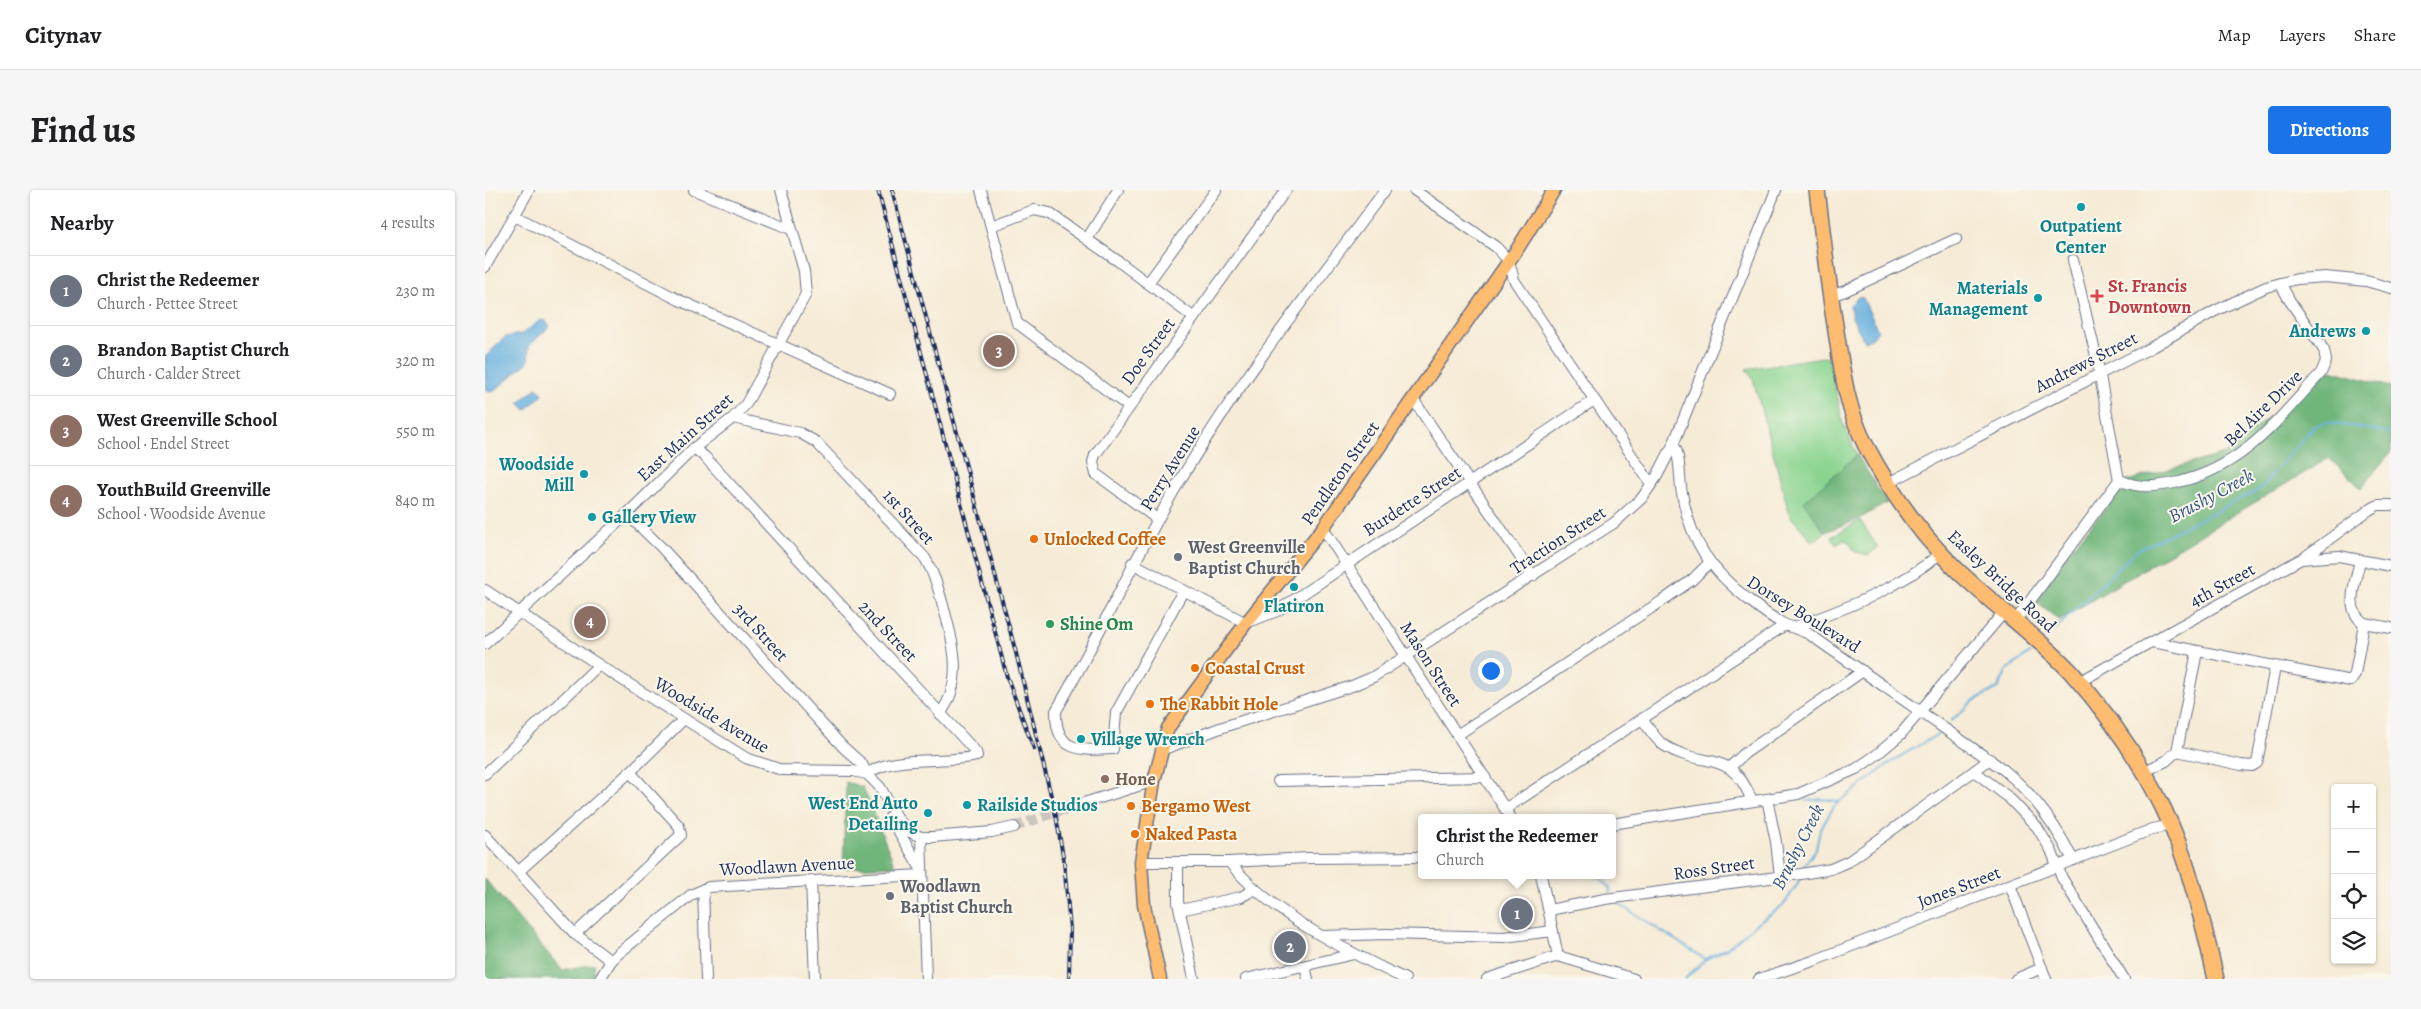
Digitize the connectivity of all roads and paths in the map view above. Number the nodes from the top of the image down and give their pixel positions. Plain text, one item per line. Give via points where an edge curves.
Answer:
1 (529, 190) edge
2 (694, 190) edge
3 (781, 190) edge
4 (981, 190) edge
5 (1118, 190) edge
6 (1217, 190) edge
7 (1286, 190) edge
8 (1385, 190) edge
9 (1414, 190) edge
10 (1555, 190) edge
11 (1776, 190) edge
12 (1817, 190) edge
13 (515, 216) junction
14 (991, 226) junction
15 (791, 229) junction
16 (1087, 238) junction
17 (1956, 239) dead end
18 (2073, 260) dead end
19 (1509, 261) junction
20 (485, 267) edge
21 (1148, 283) junction
22 (2280, 283) junction
23 (2391, 288) edge
24 (1830, 296) junction
25 (1193, 316) junction
26 (778, 346) junction
27 (2099, 373) junction
28 (889, 394) dead end
29 (1413, 399) junction
30 (1594, 400) junction
31 (1129, 406) junction
32 (733, 418) junction
33 (1673, 445) junction
34 (694, 448) junction
35 (2119, 480) junction
36 (1470, 482) junction
37 (1888, 483) junction
38 (1651, 484) junction
39 (2391, 505) edge
40 (627, 514) junction
41 (1157, 519) junction
42 (1323, 528) junction
43 (1941, 553) junction
44 (2301, 559) junction
45 (2360, 560) junction
46 (1132, 563) junction
47 (1709, 563) junction
48 (1347, 564) junction
49 (2391, 566) edge
50 (1533, 576) junction
51 (485, 590) edge
52 (1183, 591) junction
53 (521, 612) junction
54 (2010, 615) junction
55 (1246, 622) junction
56 (2364, 623) junction
57 (1790, 626) junction
58 (2391, 628) edge
59 (2152, 642) junction
60 (485, 644) edge
61 (2197, 652) junction
62 (1407, 657) junction
63 (599, 665) junction
64 (2275, 668) junction
65 (1863, 671) junction
66 (2079, 682) junction
67 (1922, 710) junction
68 (940, 714) junction
69 (684, 719) junction
70 (1642, 719) junction
71 (1167, 728) junction
72 (1457, 735) junction
73 (1183, 742) junction
74 (1161, 750) junction
75 (2177, 751) junction
76 (1990, 759) junction
77 (1730, 767) junction
78 (630, 772) junction
79 (1974, 772) junction
80 (2143, 772) junction
81 (485, 774) edge
82 (867, 774) junction
83 (1485, 777) junction
84 (1154, 781) junction
85 (1278, 781) dead end
86 (881, 787) junction
87 (1767, 800) junction
88 (1752, 801) junction
89 (1068, 808) tunnel mouth
90 (1505, 808) junction
91 (1509, 814) edge
92 (1616, 823) edge
93 (2171, 825) junction
94 (1013, 827) tunnel mouth
95 (485, 835) edge
96 (921, 836) junction
97 (1418, 857) edge
98 (2073, 860) junction
99 (1141, 862) junction
100 (1178, 862) junction
101 (1229, 862) junction
102 (2057, 866) junction
103 (519, 871) junction
104 (921, 872) junction
105 (1780, 876) junction
106 (1542, 879) edge
107 (811, 880) junction
108 (2010, 884) junction
109 (1255, 889) junction
110 (703, 890) junction
111 (1180, 910) junction
112 (1549, 910) junction
113 (1553, 931) junction
114 (575, 934) junction
115 (1323, 936) junction
116 (1354, 954) junction
117 (1558, 956) junction
118 (611, 961) junction
119 (1305, 966) junction
120 (2042, 968) junction
121 (600, 979) edge
122 (706, 979) edge
123 (815, 979) edge
124 (926, 979) edge
125 (1160, 979) edge
126 (1194, 979) edge
127 (1246, 979) edge
128 (1308, 979) edge
129 (1405, 979) edge
130 (1487, 979) edge
131 (1634, 979) edge
132 (1759, 979) edge
133 (2016, 979) edge
134 (2046, 979) edge
135 (2124, 979) edge
136 (2217, 979) edge

1 - 13 street
2 - 15 street
3 - 15 street, East Main Street
4 - 14 street
5 - 16 street
6 - 21 street
7 - 25 street, Doe Street
8 - 41 street, Perry Avenue via 1253,371
9 - 19 street via 1496,247
10 - 19 main road, Pendleton Street
11 - 33 street, Traction Street
12 - 24 highway, Easley Bridge Road
13 - 20 street
13 - 26 street via 679,300
14 - 16 street via 1025,212 1042,210
14 - 31 street via 1017,323
15 - 26 street, East Main Street via 804,271 806,294
16 - 21 street
17 - 24 street
18 - 27 street
19 - 29 main road, Pendleton Street
19 - 30 street via 1514,280
21 - 25 street
22 - 23 street, Andrews Street via 2325,277 2366,281
22 - 27 street, Andrews Street via 2249,294
22 - 35 street, Bel Aire Drive via 2324,350 2326,361 2321,373 2259,440 2229,463 2189,479 2160,486 2141,487
24 - 37 highway, Easley Bridge Road via 1845,386 1854,419
25 - 31 street, Doe Street
26 - 28 street
26 - 32 street, East Main Street via 747,404
27 - 35 street
27 - 37 street, Andrews Street
29 - 36 street
29 - 42 main road, Pendleton Street
30 - 36 street, Burdette Street
30 - 38 street
31 - 41 street, Doe Street via 1095,455 1093,469 1103,480
32 - 34 street, East Main Street
32 - 68 street, 1st Street via 800,432 816,442 925,558 937,581 955,654 952,691
33 - 38 street, Traction Street
33 - 47 street, Dorsey Boulevard via 1678,456 1686,515
34 - 40 street, East Main Street
34 - 68 street, 2nd Street via 705,456
35 - 54 street
36 - 48 street, Burdette Street
36 - 50 street
37 - 43 highway, Easley Bridge Road
38 - 50 street, Traction Street via 1629,511 1614,523
39 - 44 street via 2379,505 2369,510
40 - 53 street, East Main Street
40 - 82 street, 3rd Street via 862,764
41 - 46 street, Perry Avenue
42 - 48 street, Mason Street
42 - 55 main road, Pendleton Street
43 - 54 highway, Easley Bridge Road
43 - 57 street via 1920,569 1860,603
44 - 45 street, 4th Street via 2326,556
44 - 59 street, 4th Street
45 - 49 street, 4th Street
45 - 56 street via 2352,605 2354,615
46 - 52 street
46 - 52 street, Perry Avenue via 1056,711 1057,730 1066,744 1075,749 1113,749 1117,713
47 - 57 street, Dorsey Boulevard via 1731,586
47 - 72 street via 1662,602
48 - 55 street, Burdette Street via 1277,611
48 - 62 street, Mason Street
50 - 62 street, Traction Street
51 - 53 street, Woodside Avenue
52 - 55 street
53 - 60 street, East Main Street
53 - 63 street, Woodside Avenue
54 - 66 highway, Easley Bridge Road
54 - 67 street
55 - 71 main road, Pendleton Street
56 - 58 street
56 - 64 street via 2351,681
57 - 65 street, Dorsey Boulevard via 1809,634
57 - 70 street
59 - 61 street
59 - 66 street, 4th Street
61 - 64 street
61 - 75 street
62 - 72 street, Mason Street
62 - 73 street, Traction Street via 1352,686
63 - 69 street, Woodside Avenue
63 - 81 street
64 - 75 street via 2257,763 2241,765
65 - 67 street, Dorsey Boulevard
65 - 77 street
66 - 80 highway, Easley Bridge Road
67 - 76 street, Dorsey Boulevard
67 - 87 street via 1888,746 1856,769 1809,791
68 - 82 street, 2nd Street via 977,756 893,764
69 - 78 street
69 - 82 street, Woodside Avenue via 731,750 770,768
70 - 77 street via 1664,746
70 - 90 street
71 - 73 street
71 - 74 main road, Pendleton Street
72 - 83 street, Mason Street
73 - 74 street, Traction Street
74 - 84 main road, Pendleton Street
75 - 80 street
76 - 79 street
76 - 98 street, Dorsey Boulevard via 2036,800
77 - 88 street via 1740,776
78 - 103 street
78 - 114 street via 679,826 681,836
79 - 102 street via 2008,797 2029,818 2051,850
79 - 105 street, Ross Street via 1849,861 1831,869
80 - 93 highway, Easley Bridge Road
82 - 86 street
83 - 85 street
83 - 90 street, Mason Street
84 - 89 street
84 - 99 main road, Pendleton Street
86 - 96 street via 903,825 908,831
86 - 104 street via 887,811
87 - 88 street
87 - 105 street
88 - 92 street
90 - 91 street, Mason Street
93 - 98 street, Jones Street
93 - 136 highway, Easley Bridge Road via 2197,900
94 - 96 street via 992,832
95 - 103 street
96 - 104 street
97 - 101 street
98 - 102 street, Jones Street
99 - 100 street
99 - 125 main road, Pendleton Street via 1144,905
100 - 101 street
100 - 111 street
101 - 109 street
102 - 108 street, Jones Street
102 - 135 street
103 - 114 street
104 - 107 street, Woodlawn Avenue
104 - 124 street
105 - 112 street, Ross Street via 1605,899
106 - 112 street
107 - 110 street, Woodlawn Avenue via 720,885
107 - 123 street
108 - 120 street
108 - 132 street, Jones Street
109 - 111 street via 1241,897
109 - 115 street via 1286,915
110 - 118 street, Woodlawn Avenue via 691,895
110 - 122 street
111 - 126 street
112 - 113 street
113 - 115 street via 1504,937
113 - 117 street
114 - 118 street
115 - 116 street
116 - 119 street
116 - 129 street
117 - 130 street
117 - 131 street
118 - 121 street, Woodlawn Avenue
119 - 127 street
119 - 128 street
120 - 133 street
120 - 134 street

